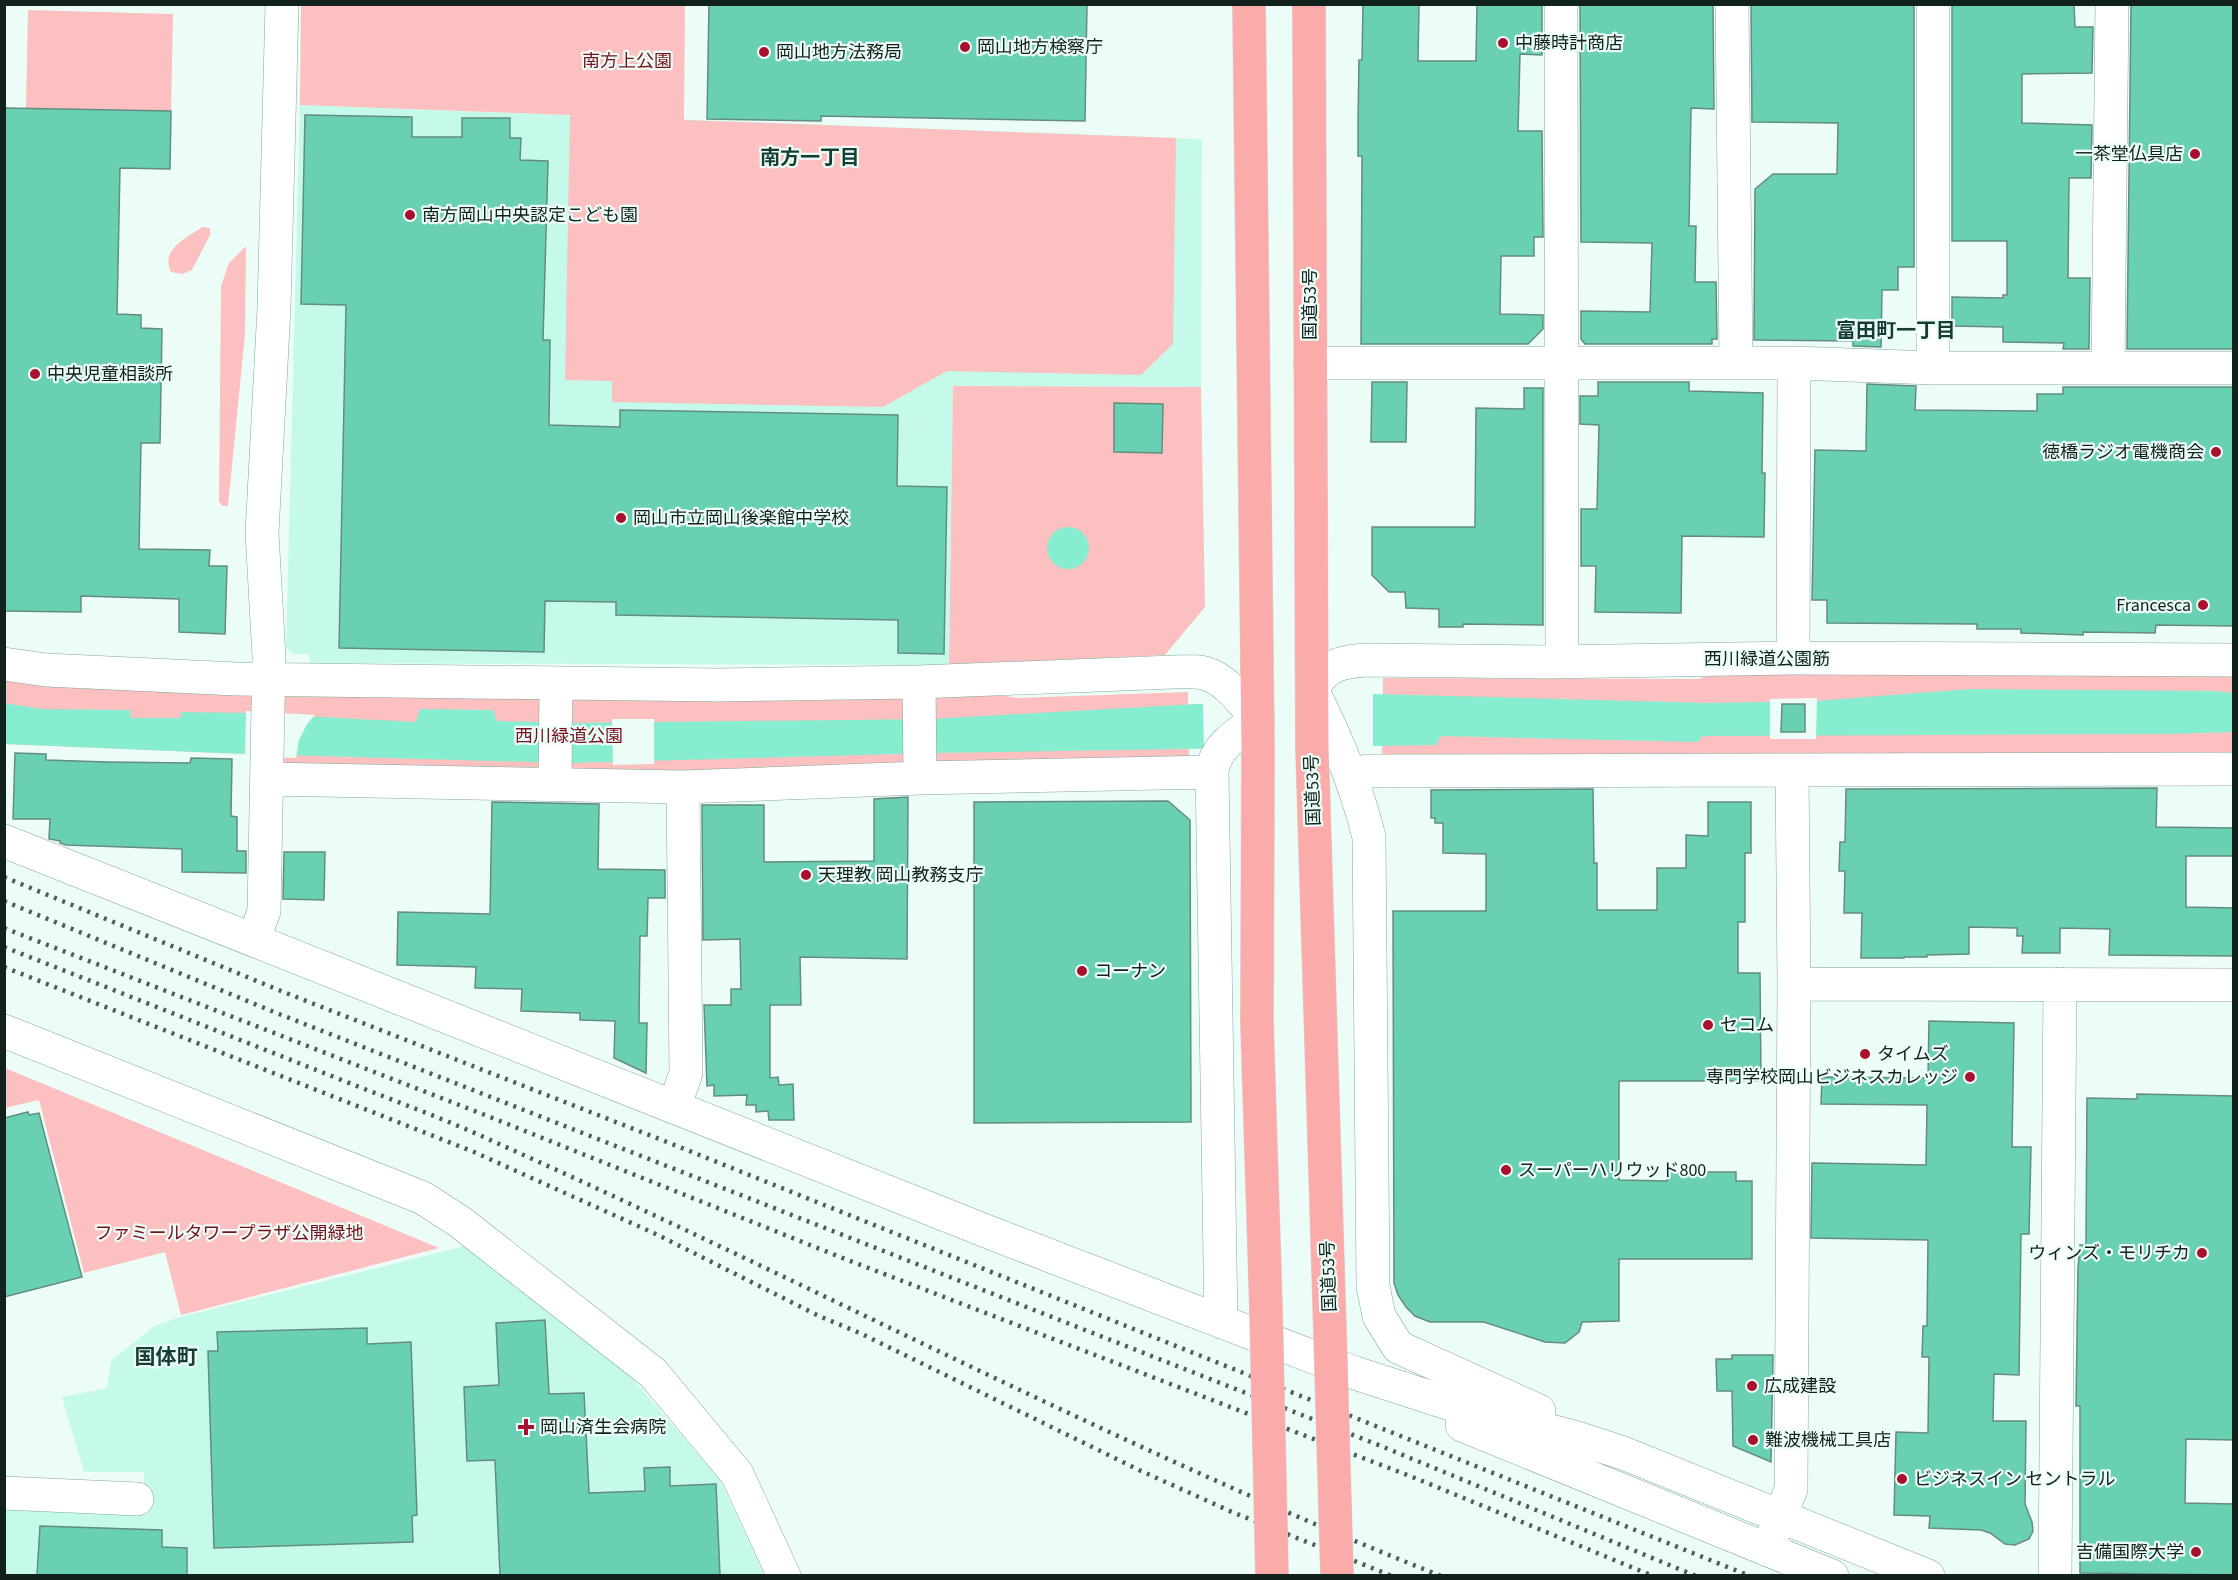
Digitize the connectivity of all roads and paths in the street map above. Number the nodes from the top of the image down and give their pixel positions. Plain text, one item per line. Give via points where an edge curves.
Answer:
1 (282, 4) edge
2 (1250, 4) edge
3 (1309, 4) edge
4 (1560, 4) edge
5 (1732, 4) edge
6 (1933, 4) edge
7 (2112, 4) edge
8 (1310, 363) junction
9 (1736, 363) junction
10 (1794, 363) junction
11 (1562, 364) junction
12 (2108, 367) junction
13 (1933, 368) junction
14 (2234, 368) edge
15 (1793, 658) junction
16 (2234, 660) edge
17 (1562, 661) junction
18 (4, 664) edge
19 (269, 679) junction
20 (919, 682) junction
21 (555, 683) junction
22 (1313, 693) junction
23 (1253, 717) junction
24 (1326, 748) junction
25 (1216, 761) junction
26 (267, 766) junction
27 (920, 767) junction
28 (2234, 769) edge
29 (1792, 770) junction
30 (1367, 771) dead end
31 (555, 774) junction
32 (683, 787) junction
33 (4, 841) edge
34 (254, 939) junction
35 (1794, 984) junction
36 (2060, 984) junction
37 (2234, 985) edge
38 (4, 1031) edge
39 (674, 1107) junction
40 (1221, 1322) junction
41 (1355, 1373) junction
42 (1577, 1437) junction
43 (4, 1492) edge
44 (137, 1499) dead end
45 (1780, 1517) junction
46 (1767, 1550) junction
47 (784, 1575) edge
48 (1272, 1575) edge
49 (1337, 1575) edge
50 (1832, 1575) edge
51 (1928, 1575) edge
52 (2055, 1575) edge

1 - 19 street via 274,308 262,533
2 - 23 highway
3 - 8 highway, 国道53号
4 - 11 street
5 - 9 street
6 - 13 street
7 - 12 street
8 - 11 street
8 - 22 highway, 国道53号
9 - 10 street
9 - 11 street
10 - 13 street
10 - 15 street
11 - 17 street
12 - 13 street
12 - 14 street
15 - 16 street, 西川緑道公園筋
15 - 17 street, 西川緑道公園筋
17 - 22 street, 西川緑道公園筋 via 1345,661 1321,676
18 - 19 street via 46,670
19 - 21 street
19 - 26 street
20 - 21 street
20 - 23 street via 1200,672 1219,680
20 - 27 street
21 - 31 street
22 - 24 highway, 国道53号
23 - 25 street
23 - 48 highway, bridge
24 - 42 street via 1359,797 1369,837 1373,1286 1379,1316 1398,1347 1551,1417
24 - 49 highway, 国道53号, bridge via 1330,1332
25 - 27 street
25 - 40 street
26 - 31 street
26 - 34 street via 264,911
27 - 32 street
28 - 29 street
29 - 30 street
29 - 35 street
31 - 32 street
32 - 39 street via 686,1073
33 - 34 street
34 - 39 street
35 - 36 street
35 - 45 street via 1791,1489
36 - 37 street
36 - 52 street
38 - 47 street via 423,1198 460,1222 653,1373 736,1474
39 - 40 street
40 - 41 street
41 - 42 street via 1460,1407
41 - 46 street via 1456,1423
42 - 45 street
43 - 44 street
45 - 46 street
45 - 51 street
46 - 50 street

